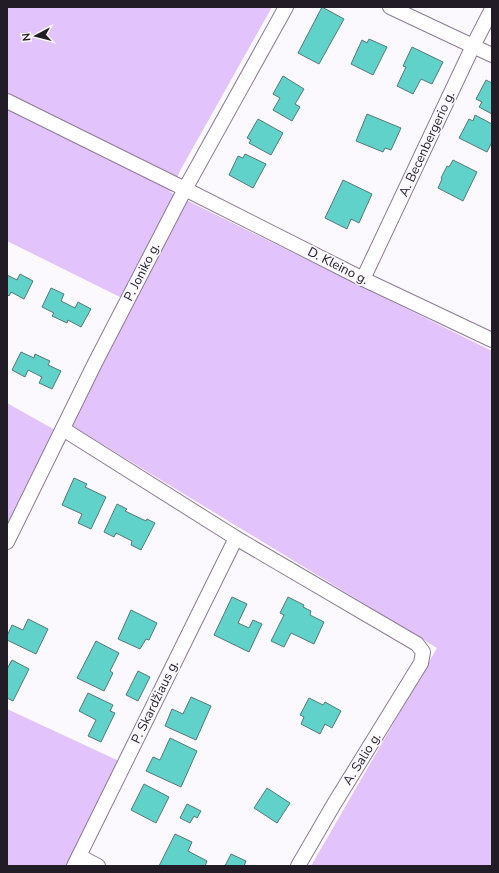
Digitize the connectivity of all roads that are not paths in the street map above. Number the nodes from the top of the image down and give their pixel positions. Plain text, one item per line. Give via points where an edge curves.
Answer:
1 (286, 7) edge
2 (390, 7) edge
3 (492, 9) edge
4 (473, 46) junction
5 (492, 55) edge
6 (7, 100) edge
7 (185, 189) junction
8 (363, 279) junction
9 (492, 340) edge
10 (63, 429) junction
11 (236, 538) junction
12 (7, 542) edge
13 (76, 861) edge
14 (98, 866) edge
15 (298, 866) edge

1 - 7 street, P. Joniko g.
2 - 4 street
3 - 4 street, A. Becenbergerio g.
4 - 5 street
4 - 8 street, A. Becenbergerio g.
6 - 7 street, D. Kleino g.
7 - 8 street, D. Kleino g.
7 - 10 street, P. Joniko g.
8 - 9 street, D. Kleino g.
10 - 11 street
10 - 12 street, P. Joniko g.
11 - 13 street, P. Skardžiaus g.
11 - 15 street, A. Salio g. via 417,644 423,652 421,663
13 - 14 street

